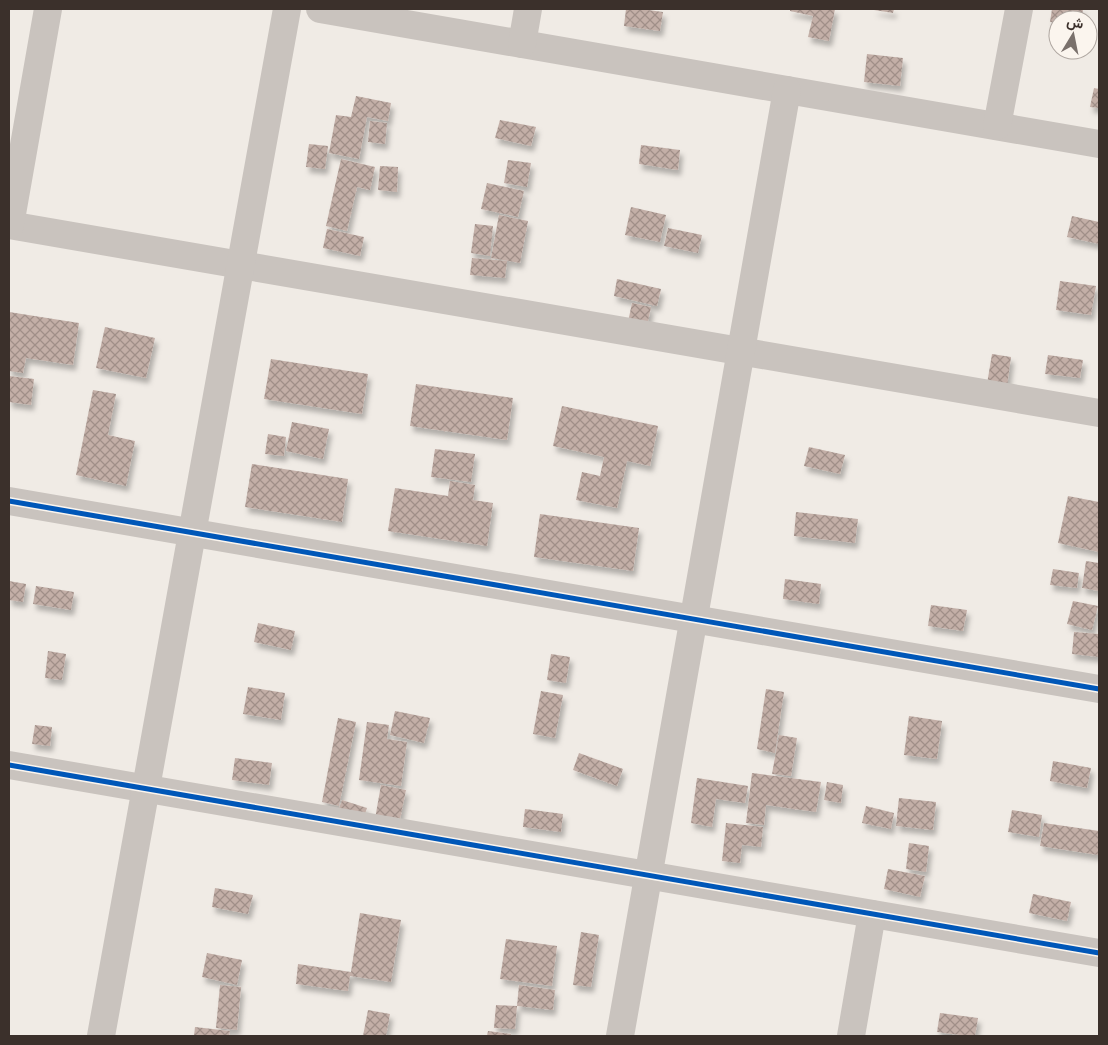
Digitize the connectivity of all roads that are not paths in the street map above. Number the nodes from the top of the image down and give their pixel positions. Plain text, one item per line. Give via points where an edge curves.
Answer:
1 (48, 9) edge
2 (288, 9) edge
3 (320, 9) edge
4 (528, 9) edge
5 (1018, 9) edge
6 (522, 44) junction
7 (787, 90) junction
8 (997, 126) junction
9 (1099, 144) edge
10 (9, 225) edge
11 (241, 265) junction
12 (741, 351) junction
13 (1099, 413) edge
14 (9, 501) edge
15 (192, 532) junction
16 (694, 619) junction
17 (1099, 689) edge
18 (9, 765) edge
19 (146, 788) junction
20 (648, 875) junction
21 (872, 914) junction
22 (1099, 953) edge
23 (101, 1036) edge
24 (620, 1036) edge
25 (850, 1036) edge

1 - 10 street
2 - 11 street
3 - 6 street
4 - 6 street
5 - 8 street
6 - 7 street
7 - 8 street
7 - 12 street
8 - 9 street
10 - 11 street
11 - 12 street
11 - 15 street
12 - 13 street
12 - 16 street
14 - 15 street
15 - 16 street
15 - 19 street
16 - 17 street
16 - 20 street
18 - 19 street
19 - 20 street
19 - 23 street
20 - 21 street
20 - 24 street
21 - 22 street
21 - 25 street

